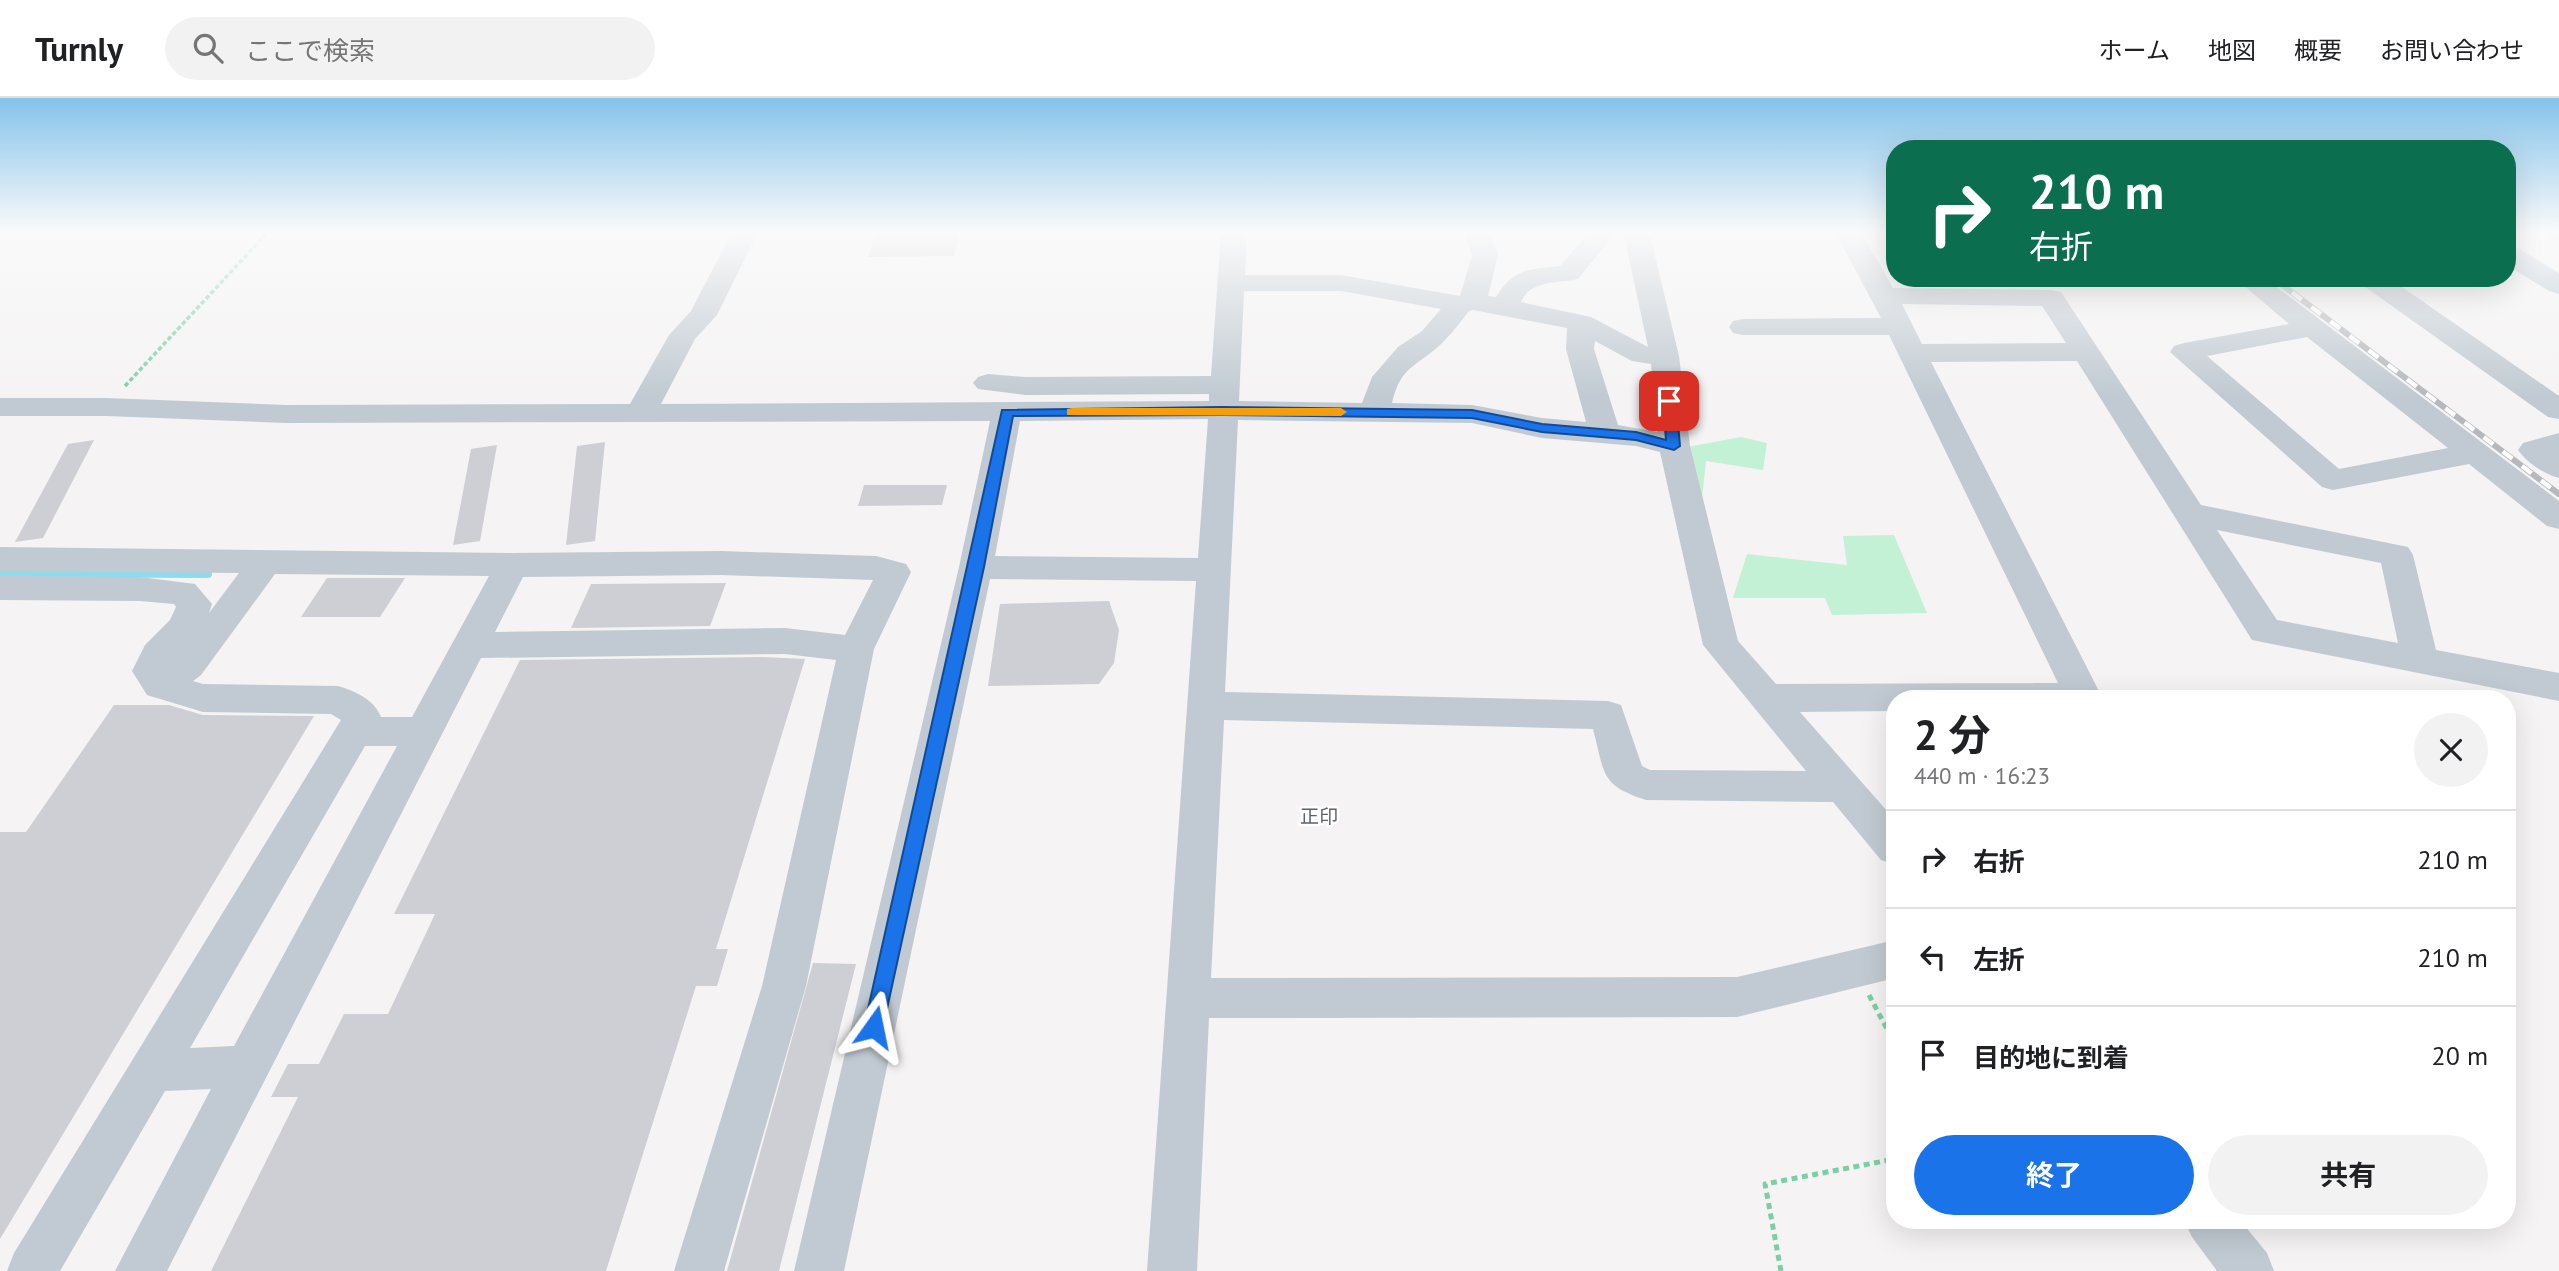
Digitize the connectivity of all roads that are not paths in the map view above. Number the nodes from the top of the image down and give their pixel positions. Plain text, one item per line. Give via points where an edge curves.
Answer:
1 (717, 287) edge
2 (1231, 287) edge
3 (1365, 287) edge
4 (1473, 287) edge
5 (1513, 287) edge
6 (1649, 287) edge
7 (1878, 287) edge
8 (2260, 287) edge
9 (2384, 287) edge
10 (1467, 303) junction
11 (1505, 307) junction
12 (1581, 323) junction
13 (1899, 325) junction
14 (1743, 327) dead end
15 (2312, 328) junction
16 (2086, 352) junction
17 (1665, 356) junction
18 (988, 383) dead end
19 (1223, 398) junction
20 (0, 407) edge
21 (2559, 410) edge
22 (641, 412) junction
23 (1007, 412) junction
24 (1375, 413) junction
25 (1605, 433) junction
26 (2559, 443) edge
27 (1674, 446) junction
28 (2475, 453) junction
29 (2559, 468) edge
30 (2190, 514) junction
31 (2559, 518) edge
32 (0, 559) edge
33 (266, 562) junction
34 (512, 565) junction
35 (976, 567) junction
36 (1214, 570) junction
37 (0, 589) edge
38 (470, 645) junction
39 (856, 649) junction
40 (2420, 661) junction
41 (160, 685) junction
42 (2559, 687) edge
43 (2080, 690) edge
44 (1766, 698) junction
45 (1886, 698) edge
46 (1206, 706) junction
47 (354, 731) junction
48 (424, 732) junction
49 (1843, 787) junction
50 (1886, 837) edge
51 (1875, 964) edge
52 (1189, 998) junction
53 (248, 1067) junction
54 (152, 1070) junction
55 (2216, 1229) edge
56 (32, 1271) edge
57 (140, 1271) edge
58 (699, 1271) edge
59 (819, 1271) edge
60 (1172, 1271) edge
61 (2249, 1271) edge

1 - 22 street via 703,315 683,335
2 - 19 street
3 - 10 street
4 - 10 street
5 - 11 street
6 - 17 street
7 - 13 street
8 - 15 street
9 - 21 street
10 - 11 street
10 - 24 street via 1408,353 1382,383
11 - 12 street
12 - 17 street via 1642,355
12 - 25 street via 1580,349
13 - 14 street
13 - 16 street
13 - 16 street via 2051,298
13 - 43 street
15 - 28 street
15 - 28 street via 2184,352 2333,480
16 - 30 street
17 - 27 street
18 - 19 street
19 - 23 street
19 - 24 street
19 - 36 street
20 - 22 street via 286,414
22 - 23 street
23 - 35 street
24 - 25 street via 1472,414 1542,428
25 - 27 street
26 - 29 street via 2534,450
27 - 44 street via 1721,645
28 - 31 street
30 - 40 street via 2265,631
30 - 40 street via 2396,555
32 - 33 street
33 - 34 street
33 - 41 street via 188,666
34 - 38 street
34 - 39 street via 721,563 894,572
35 - 36 street
35 - 59 street
36 - 46 street
37 - 41 street via 183,593 195,604 185,627 158,654 150,671
38 - 39 street via 785,640
38 - 48 street
39 - 58 street via 785,986
40 - 42 street
41 - 47 street via 203,698 338,700 363,716
44 - 45 street
44 - 49 street
46 - 49 street via 1608,715 1625,775 1646,785
46 - 52 street
47 - 48 street
47 - 54 street
48 - 53 street
49 - 50 street
51 - 52 street via 1737,997
52 - 60 street
53 - 54 street
53 - 57 street
54 - 56 street
55 - 61 street

